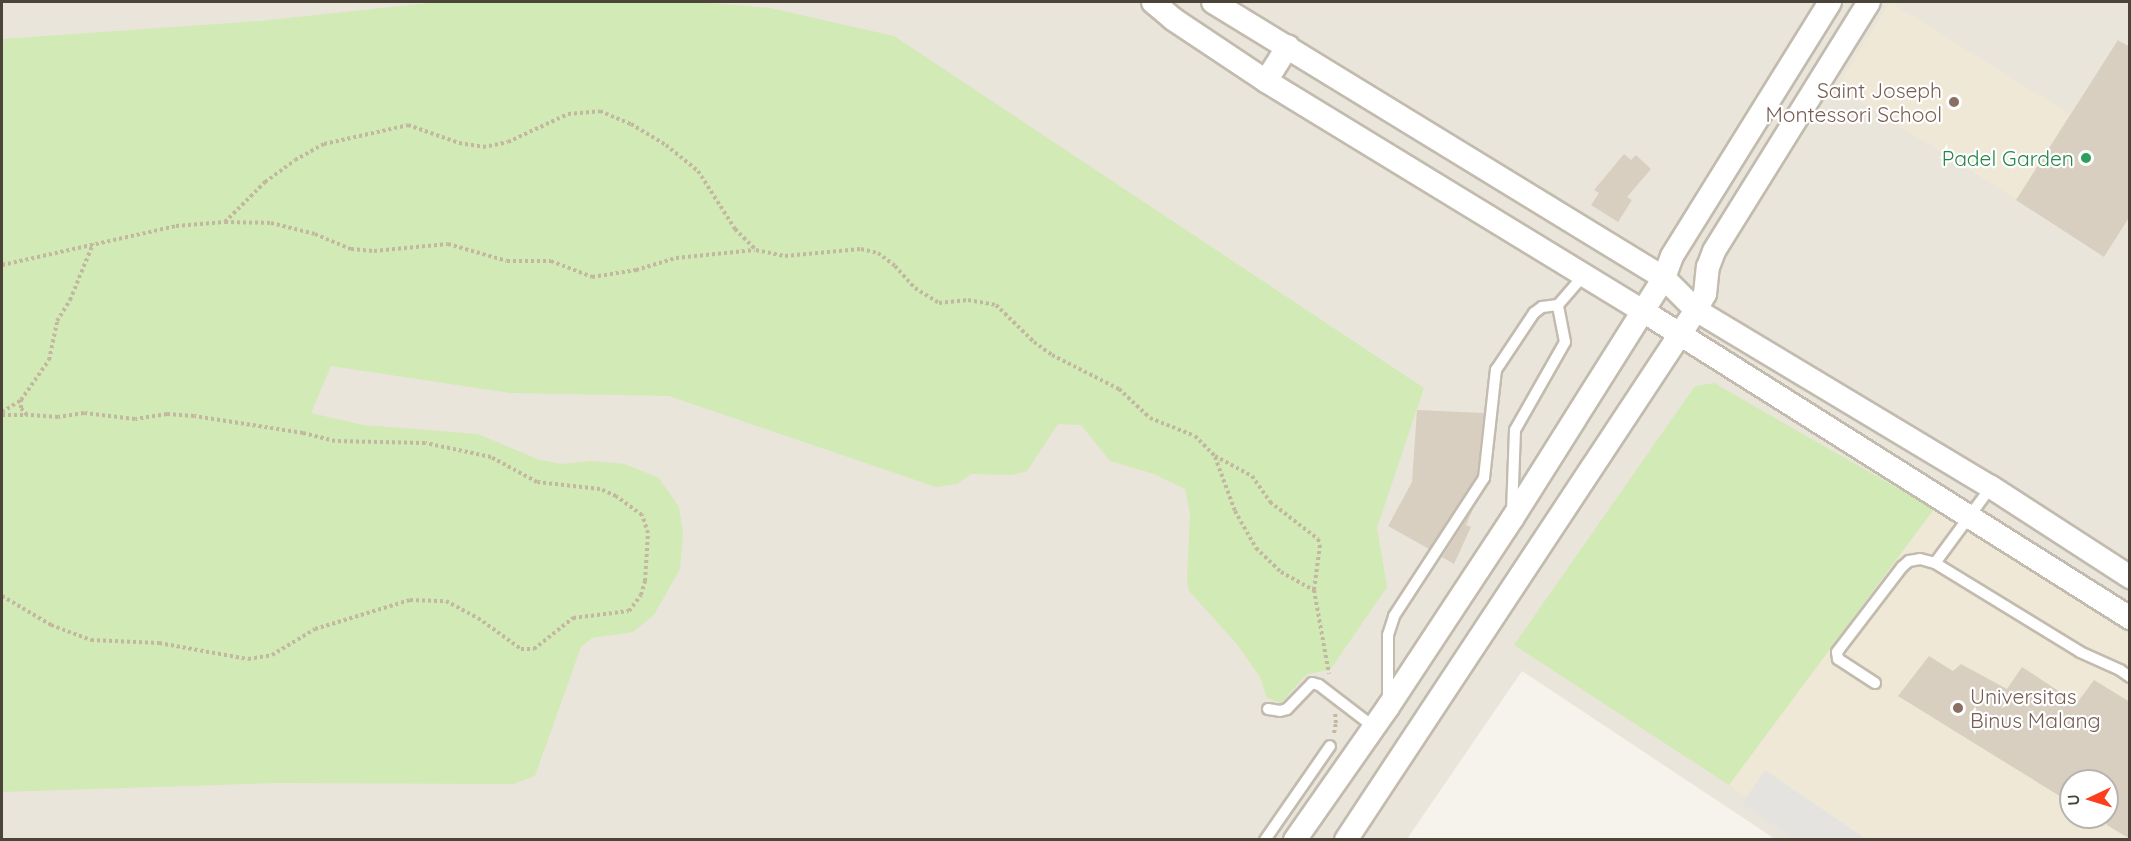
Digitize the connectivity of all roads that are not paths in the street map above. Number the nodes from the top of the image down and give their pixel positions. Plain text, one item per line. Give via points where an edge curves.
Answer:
1 (1154, 2) edge
2 (1213, 2) edge
3 (1830, 2) edge
4 (1869, 2) edge
5 (1288, 46) junction
6 (1266, 81) junction
7 (1583, 276) junction
8 (1664, 278) junction
9 (1558, 305) junction
10 (1696, 310) junction
11 (1643, 311) junction
12 (1678, 335) junction
13 (1991, 487) junction
14 (1969, 517) junction
15 (1512, 519) junction
16 (1542, 544) junction
17 (1935, 563) junction
18 (2130, 577) edge
19 (2130, 618) edge
20 (2130, 677) edge
21 (1875, 683) dead end
22 (1388, 707) junction
23 (1268, 709) dead end
24 (1374, 727) junction
25 (1330, 746) road end
26 (1265, 840) edge
27 (1295, 840) edge
28 (1346, 840) edge

1 - 6 street
2 - 5 street
3 - 8 street via 1672,256
4 - 10 street via 1714,251 1705,294
5 - 6 street
5 - 8 street
6 - 7 street
7 - 9 lane
7 - 11 street
8 - 10 street
8 - 11 street
9 - 15 lane via 1565,342 1515,430
9 - 22 lane via 1542,307 1534,313 1496,370 1484,478 1394,616 1388,635
10 - 12 street
10 - 13 street
11 - 12 street
11 - 15 street
12 - 14 street
12 - 16 street
13 - 14 lane
13 - 18 street
14 - 17 lane
14 - 19 street
15 - 16 street
15 - 22 street
16 - 28 street
17 - 20 lane via 2080,652
17 - 21 lane via 1909,561 1840,647 1838,658
22 - 24 street
23 - 24 lane via 1287,709 1312,683 1318,684
24 - 27 street
25 - 26 lane

